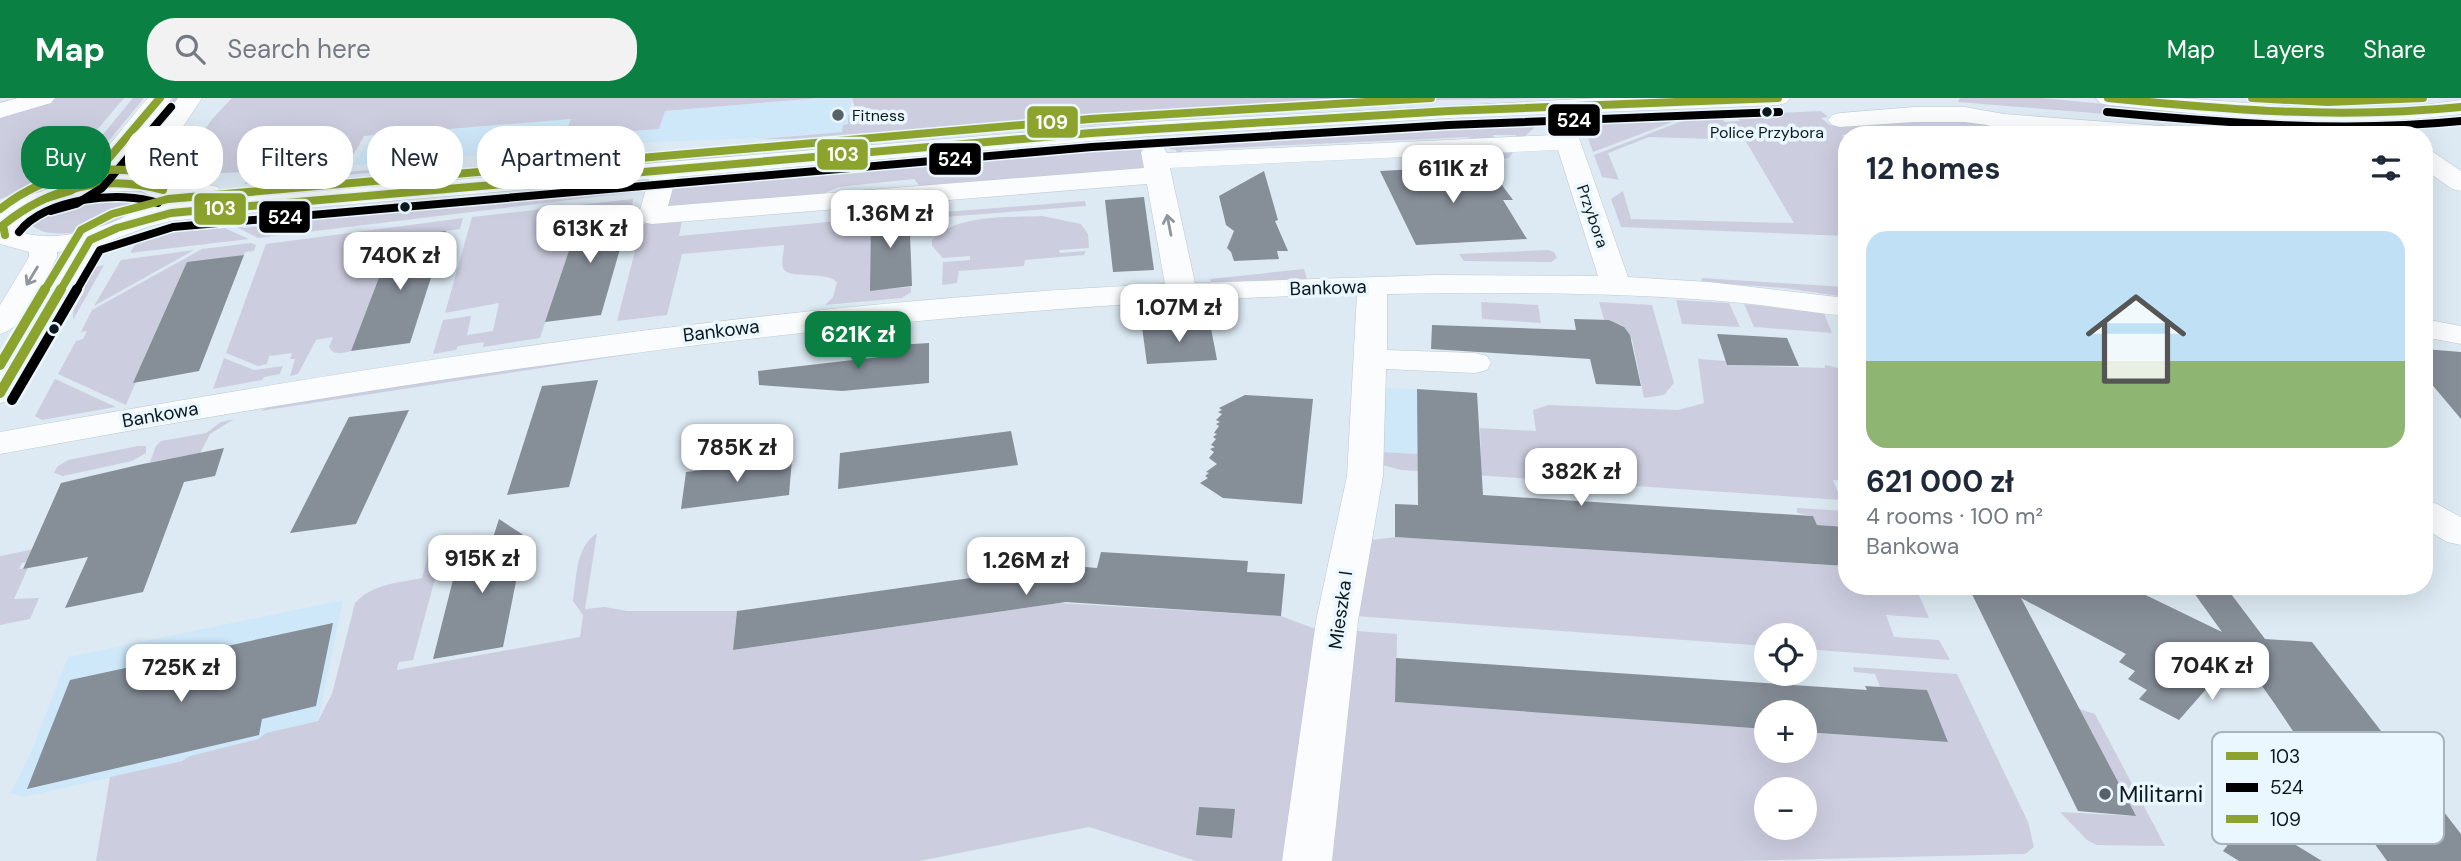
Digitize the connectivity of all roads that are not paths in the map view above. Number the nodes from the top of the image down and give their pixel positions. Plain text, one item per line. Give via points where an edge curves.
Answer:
1 (43, 98) edge
2 (160, 98) edge
3 (190, 98) edge
4 (1777, 98) edge
5 (1941, 98) edge
6 (2108, 98) edge
7 (2419, 98) edge
8 (2165, 103) junction
9 (1556, 107) junction
10 (2461, 107) edge
11 (0, 111) edge
12 (1963, 114) junction
13 (2373, 118) junction
14 (1995, 119) junction
15 (1840, 120) dead end
16 (170, 126) edge
17 (2012, 126) edge
18 (2079, 126) edge
19 (2383, 126) edge
20 (1150, 129) junction
21 (1568, 142) junction
22 (908, 148) junction
23 (2433, 163) edge
24 (1158, 168) junction
25 (665, 169) junction
26 (2459, 180) edge
27 (125, 184) edge
28 (155, 189) edge
29 (161, 189) edge
30 (70, 191) junction
31 (1186, 206) dead end
32 (136, 222) junction
33 (2, 228) edge
34 (97, 235) junction
35 (38, 244) junction
36 (1181, 283) junction
37 (1370, 285) junction
38 (1616, 286) junction
39 (1838, 306) edge
40 (0, 325) edge
41 (2433, 330) edge
42 (2461, 335) edge
43 (1370, 359) junction
44 (1475, 363) dead end
45 (0, 393) edge
46 (0, 443) edge
47 (2433, 517) edge
48 (2461, 533) edge
49 (1307, 861) edge

1 - 11 street
2 - 30 street via 92,178
3 - 16 street
4 - 9 street
5 - 12 street
6 - 8 street
7 - 8 street via 2334,107
8 - 13 street via 2266,116
9 - 20 street
9 - 21 street, Przybora
10 - 13 street
12 - 14 street
12 - 15 street
13 - 19 street
14 - 17 street
14 - 18 street
20 - 22 street
20 - 24 street
21 - 24 street
21 - 38 street, Przybora
22 - 25 street
22 - 29 street via 684,152 198,194
23 - 26 street
24 - 25 street via 652,216
36 -> 24 street
25 - 32 street via 191,211
27 - 30 street
28 - 32 street via 166,198
30 - 33 street via 29,206
31 - 36 street via 1198,267
32 - 34 street
33 - 35 street via 15,241
34 - 35 street
34 - 45 street
35 -> 40 street via 43,257
36 - 37 street, Bankowa
36 - 46 street, Bankowa via 598,345 281,392
37 - 38 street, Bankowa
37 - 43 street, Mieszka I
38 - 39 street
41 - 42 street
43 - 44 street
43 - 49 street, Mieszka I via 1365,476 1337,621
47 - 48 street

